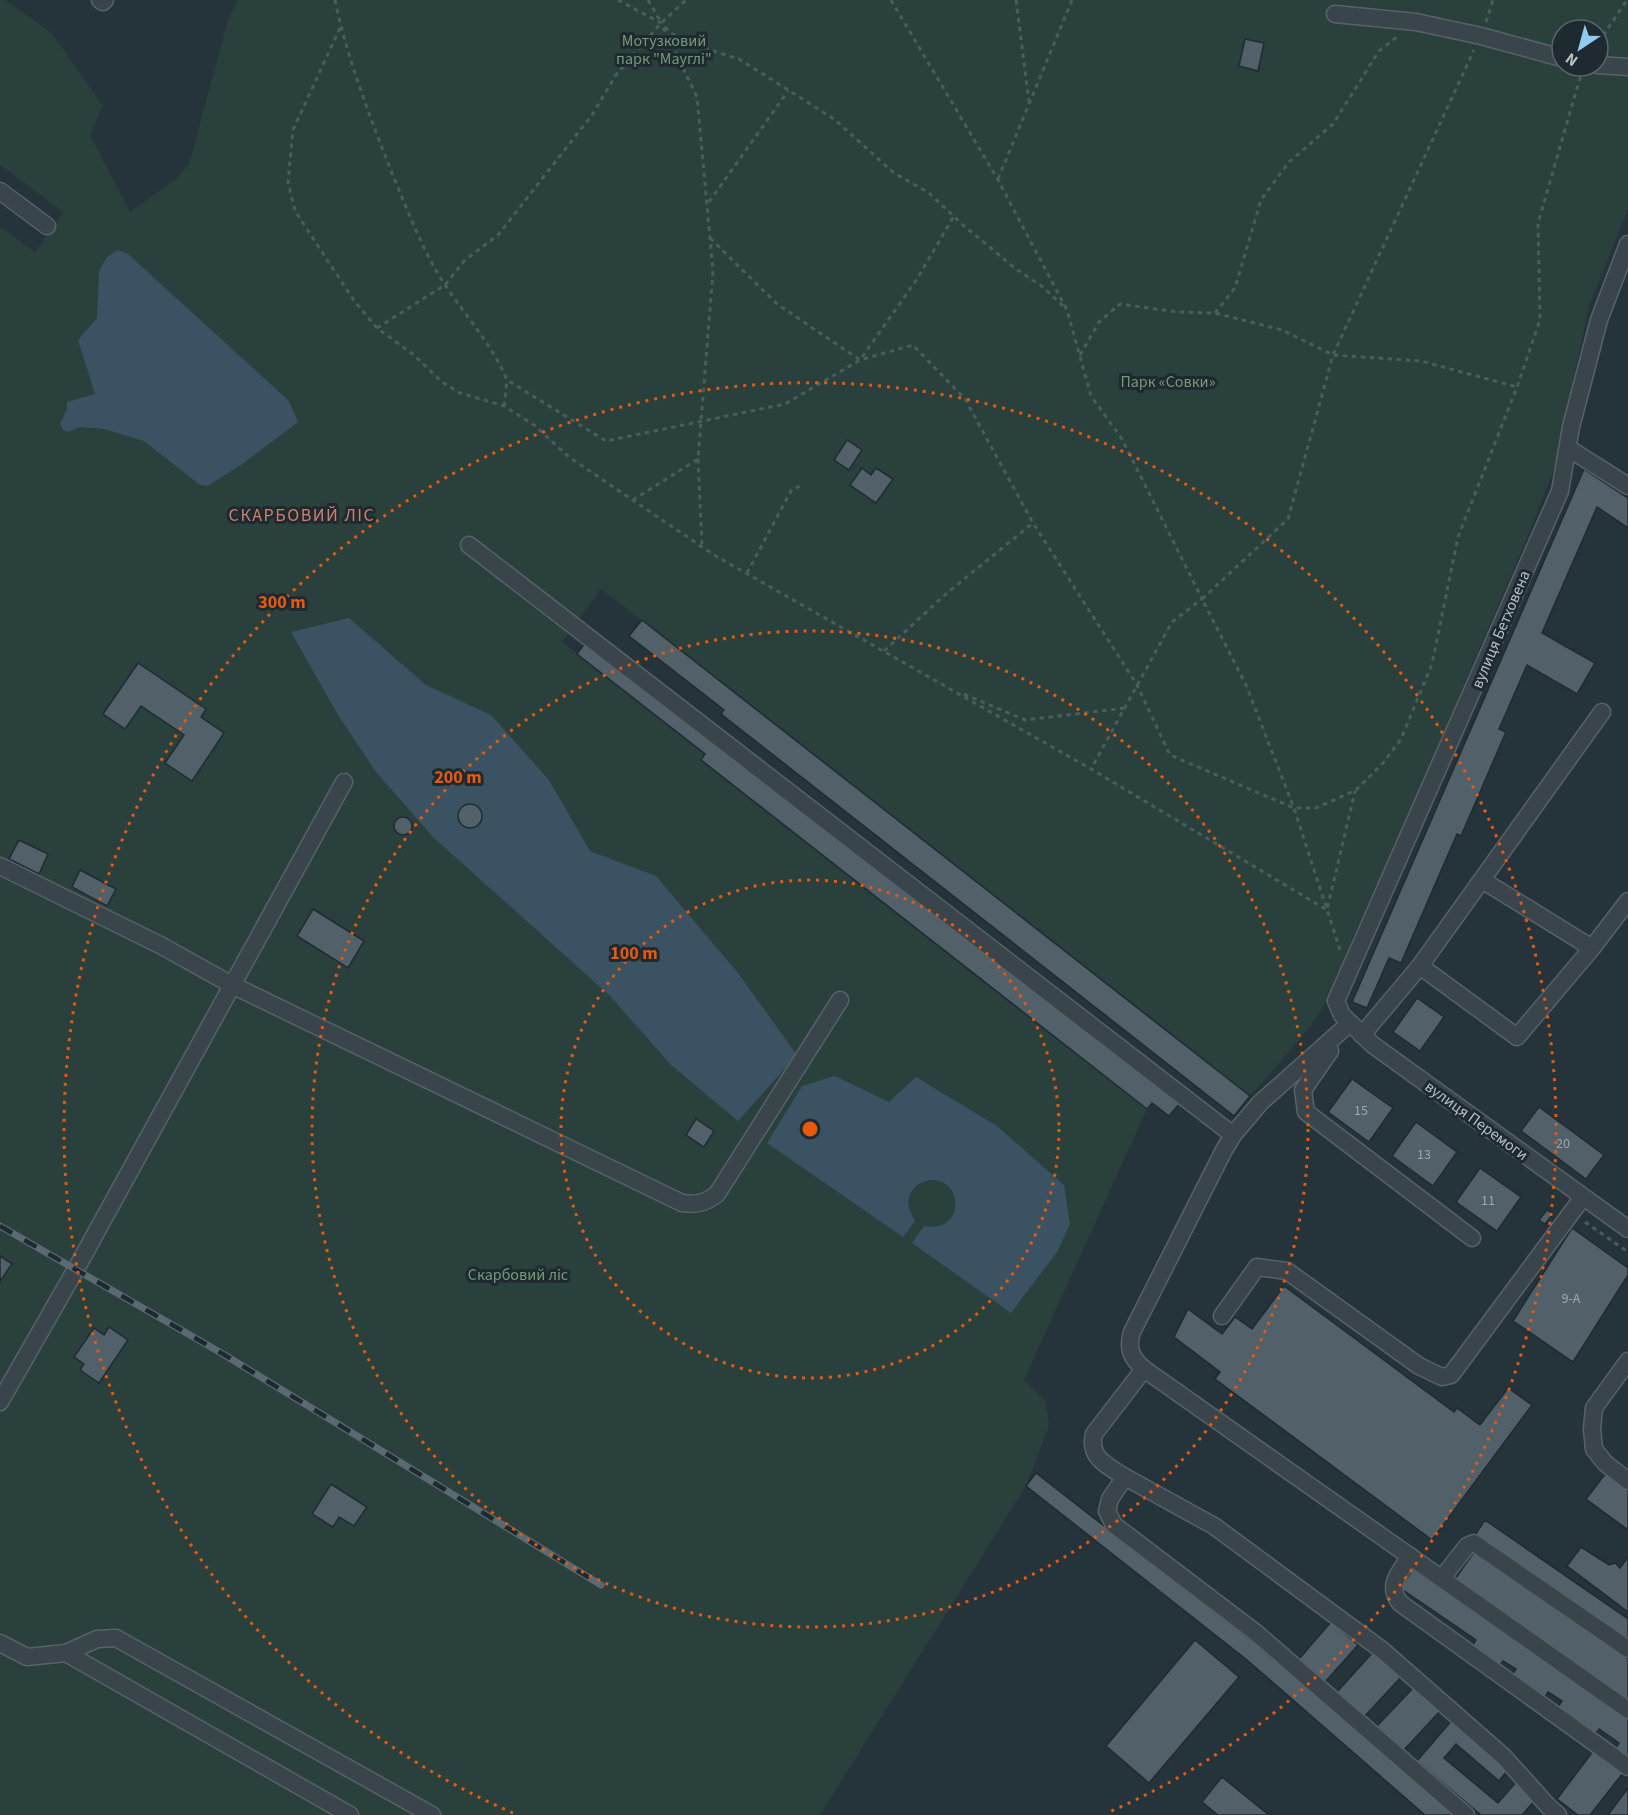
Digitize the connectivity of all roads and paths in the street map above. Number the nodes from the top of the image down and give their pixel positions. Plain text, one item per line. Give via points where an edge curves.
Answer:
1 (335, 0) edge
2 (618, 0) edge
3 (648, 0) edge
4 (686, 0) edge
5 (891, 0) edge
6 (1016, 0) edge
7 (1072, 0) edge
8 (1493, 0) edge
9 (1627, 0) edge
10 (1335, 14) dead end
11 (1416, 22) junction
12 (661, 23) junction
13 (1610, 25) edge
14 (341, 26) junction
15 (1481, 36) junction
16 (1550, 55) edge
17 (1610, 66) edge
18 (1628, 67) edge
19 (1581, 78) edge
20 (788, 91) junction
21 (1029, 104) junction
22 (998, 180) junction
23 (0, 191) edge
24 (708, 203) junction
25 (954, 216) junction
26 (47, 226) dead end
27 (710, 237) junction
28 (1628, 244) edge
29 (445, 285) junction
30 (1066, 309) junction
31 (1215, 313) junction
32 (377, 328) junction
33 (1080, 355) junction
34 (1333, 355) junction
35 (860, 360) junction
36 (507, 380) junction
37 (1516, 387) junction
38 (504, 406) junction
39 (700, 422) junction
40 (1568, 448) junction
41 (698, 459) junction
42 (804, 485) dead end
43 (1628, 486) edge
44 (633, 500) junction
45 (1033, 524) junction
46 (469, 545) dead end
47 (702, 546) junction
48 (747, 573) junction
49 (1202, 600) junction
50 (884, 651) junction
51 (1137, 685) junction
52 (952, 689) junction
53 (1125, 708) junction
54 (1602, 712) dead end
55 (1091, 769) junction
56 (344, 782) dead end
57 (1356, 790) junction
58 (1294, 808) junction
59 (0, 866) edge
60 (1482, 880) junction
61 (1628, 901) edge
62 (1327, 910) junction
63 (1592, 948) junction
64 (1341, 952) dead end
65 (1420, 966) junction
66 (232, 985) junction
67 (840, 1000) dead end
68 (1336, 1001) joint
69 (1356, 1029) junction
70 (1328, 1043) junction
71 (1233, 1135) junction
72 (1583, 1197) junction
73 (1572, 1212) junction
74 (1628, 1229) edge
75 (1472, 1238) dead end
76 (1628, 1252) edge
77 (1222, 1316) dead end
78 (1628, 1361) edge
79 (1144, 1369) junction
80 (0, 1402) edge
81 (1125, 1477) junction
82 (1628, 1481) edge
83 (1410, 1556) junction
84 (1442, 1578) junction
85 (0, 1643) edge
86 (1628, 1649) edge
87 (66, 1653) junction
88 (1628, 1710) edge
89 (1628, 1767) edge
90 (350, 1815) edge
91 (432, 1815) edge
92 (1466, 1815) edge
93 (1558, 1815) edge

1 - 14 path
2 - 12 path
3 - 12 path
4 - 12 path
5 - 22 path
6 - 21 path
7 - 21 path
8 - 15 path
9 - 13 path
10 - 11 street
11 - 15 street
11 - 31 path via 1379,51 1333,124 1289,162 1262,200 1235,288
12 - 20 path via 672,34 739,59
12 - 24 path via 697,97
12 - 29 path via 616,75 592,116 516,214 498,235 465,260
14 - 29 path via 377,136 419,238
14 - 32 path via 293,130 288,182 294,211 355,303
15 - 16 street
15 - 34 path
17 - 18 street
19 - 37 path via 1538,224 1540,320
20 - 24 path
20 - 25 path via 834,119 894,173 929,193
21 - 22 path
22 - 30 path
23 - 26 street
24 - 27 path
25 - 30 path
25 - 35 path via 917,279
27 - 35 path via 777,304
27 - 39 path via 713,271
28 - 40 street, вулиця Бетховена via 1599,320
29 - 32 path
29 - 36 path via 500,363
30 - 33 path
31 - 33 path via 1120,304 1099,322
31 - 34 path via 1282,330
32 - 38 path via 414,355 441,382 460,393
33 - 49 path via 1091,396 1122,439
34 - 37 path via 1421,361
34 - 49 path via 1288,519
35 - 39 path via 785,404
35 - 45 path via 913,345 965,399
36 - 38 path
36 - 39 path via 606,441
37 - 57 path via 1458,537 1432,664 1401,739
38 - 44 path
39 - 41 path
40 - 43 street
40 - 68 street, вулиця Бетховена via 1560,491
41 - 44 path
41 - 47 path
42 - 48 path via 792,489
44 - 47 path
45 - 50 path via 947,593
45 - 51 path
46 - 71 street
47 - 48 path
48 - 50 path
49 - 51 path via 1172,622
49 - 58 path via 1246,685
50 - 52 path
51 - 53 path
51 - 58 path via 1170,755
52 - 53 path via 1026,720
52 - 55 path
53 - 55 path
54 - 60 street
55 - 62 path
56 - 66 street
57 - 58 path via 1316,808
57 - 62 path
58 - 62 path
59 - 66 street
60 - 63 street
60 - 65 street
61 - 63 street
62 - 64 path
63 - 65 street via 1517,1037
65 - 69 street
66 - 67 street via 682,1203 695,1205 717,1194
66 - 80 street
68 - 69 street, вулиця Перемоги via 1342,1015
69 - 70 street
69 - 72 street, вулиця Перемоги
70 - 71 street via 1260,1103
70 - 75 street via 1330,1051 1303,1090 1306,1112
71 - 79 street via 1132,1332 1131,1353
72 - 73 street
72 - 74 street, вулиця Перемоги
73 - 76 path
73 - 77 street via 1451,1375 1442,1377 1419,1366 1287,1271 1257,1267
78 - 82 street via 1594,1408 1592,1429 1594,1449
79 - 81 street via 1094,1434 1092,1443 1102,1462
79 - 83 street
81 - 92 street via 1110,1498 1107,1511 1114,1525 1255,1632
81 - 93 street via 1214,1526 1382,1650 1504,1757
83 - 84 street
83 - 89 street via 1394,1583 1400,1603
84 - 86 street via 1467,1545 1474,1543
84 - 88 street
85 - 87 street via 27,1657
87 - 90 street
87 - 91 street via 97,1639 116,1638

